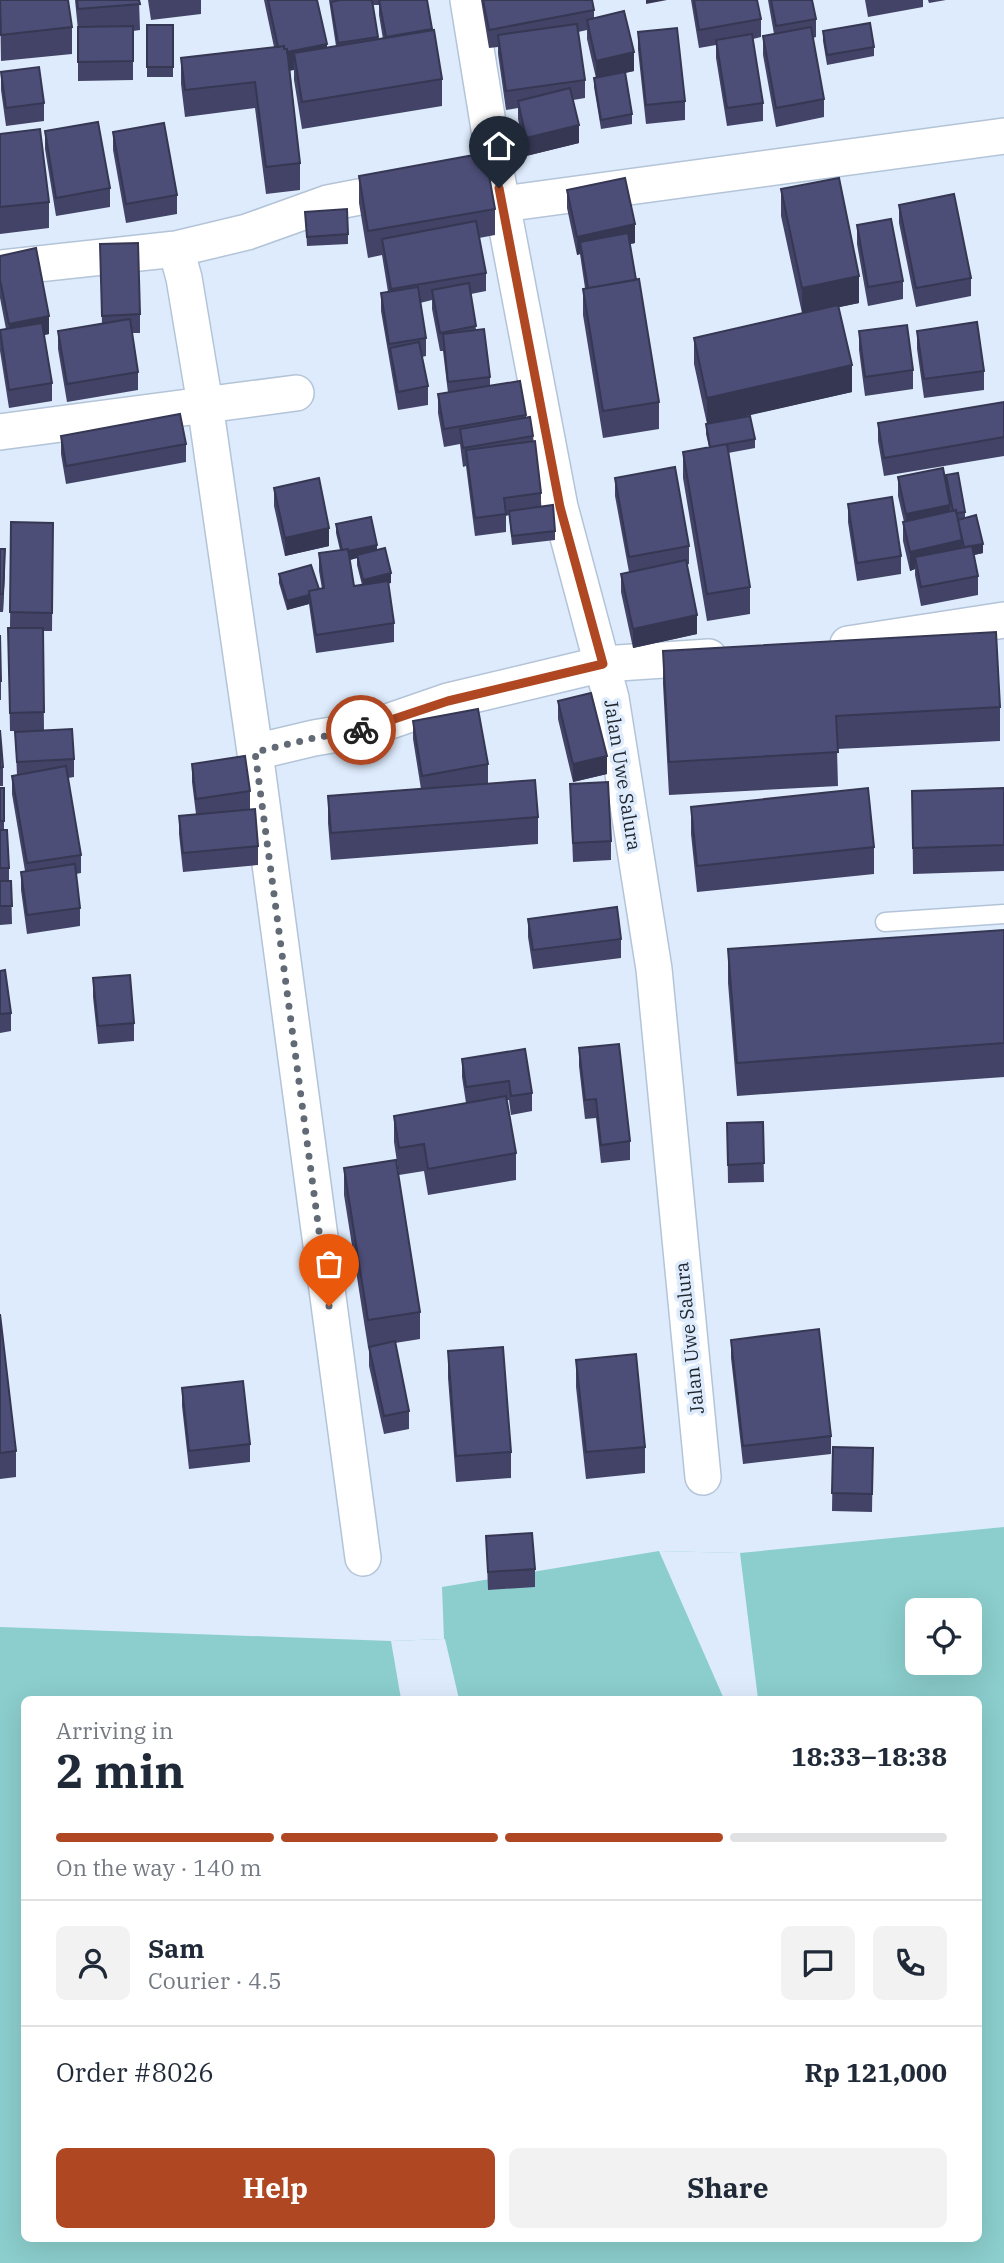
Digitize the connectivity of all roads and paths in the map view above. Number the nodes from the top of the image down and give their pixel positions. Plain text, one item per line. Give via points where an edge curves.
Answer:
1 (468, 0) edge
2 (1004, 136) edge
3 (431, 184) edge
4 (490, 184) junction
5 (176, 249) junction
6 (0, 268) edge
7 (296, 393) dead end
8 (205, 404) junction
9 (0, 432) edge
10 (1004, 620) edge
11 (817, 649) edge
12 (737, 656) edge
13 (603, 664) junction
14 (255, 752) junction
15 (1004, 914) edge
16 (885, 922) dead end
17 (703, 1477) dead end
18 (363, 1558) dead end

1 - 4 street, Jalan Uwe Salura
2 - 4 street
3 - 5 street via 328,203 247,232
4 - 13 street, Jalan Uwe Salura via 560,507
5 - 6 street
5 - 8 street
7 - 8 street
8 - 9 street
8 - 14 street
10 - 11 street
12 - 13 street
13 - 14 street via 448,701 367,729
13 - 17 street, Jalan Uwe Salura via 654,969
14 - 18 street
15 - 16 lane

